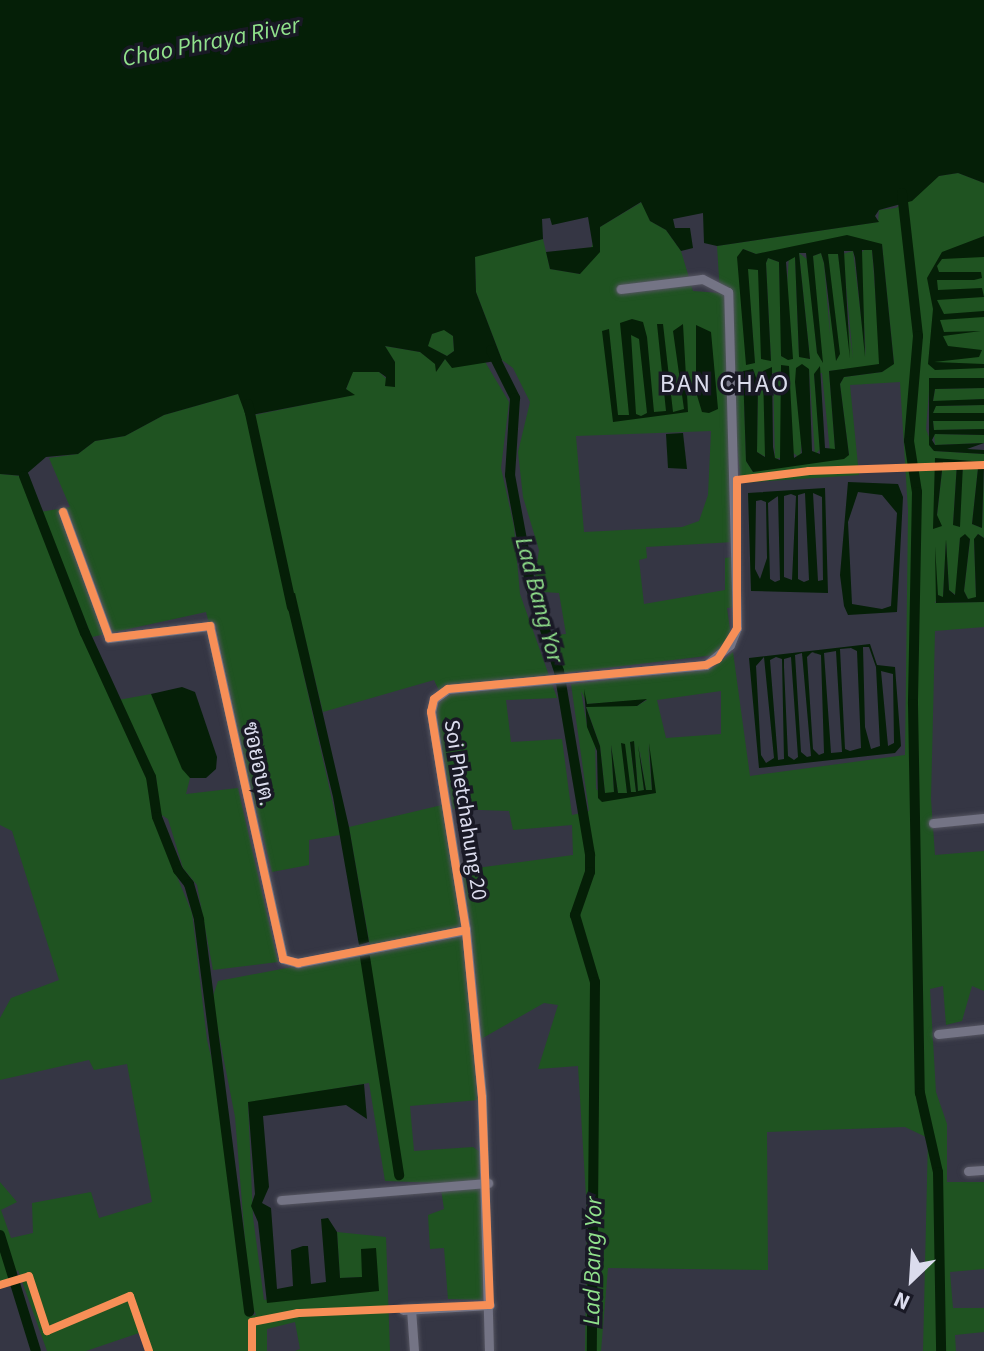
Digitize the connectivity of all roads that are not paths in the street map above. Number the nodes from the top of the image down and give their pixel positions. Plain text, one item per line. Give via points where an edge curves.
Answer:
1 (621, 289) dead end
2 (63, 512) dead end
3 (984, 818) edge
4 (933, 823) dead end
5 (466, 930) junction
6 (984, 1029) edge
7 (938, 1034) dead end
8 (984, 1170) edge
9 (968, 1171) dead end
10 (488, 1183) junction
11 (281, 1200) dead end
12 (490, 1305) junction
13 (414, 1351) edge
14 (489, 1351) edge

1 - 5 street, Soi Phetchahung 20 via 702,279 728,292 737,628 730,645 706,665 448,689 434,699 431,712
2 - 5 street, ซอยอบต. via 109,638 210,626 283,959 298,963
3 - 4 street
5 - 10 street, Soi Phetchahung 20
6 - 7 street
8 - 9 street
10 - 11 street
10 - 12 street, Soi Phetchahung 20
12 - 13 street via 407,1310
12 - 14 street, Soi Phetchahung 20

